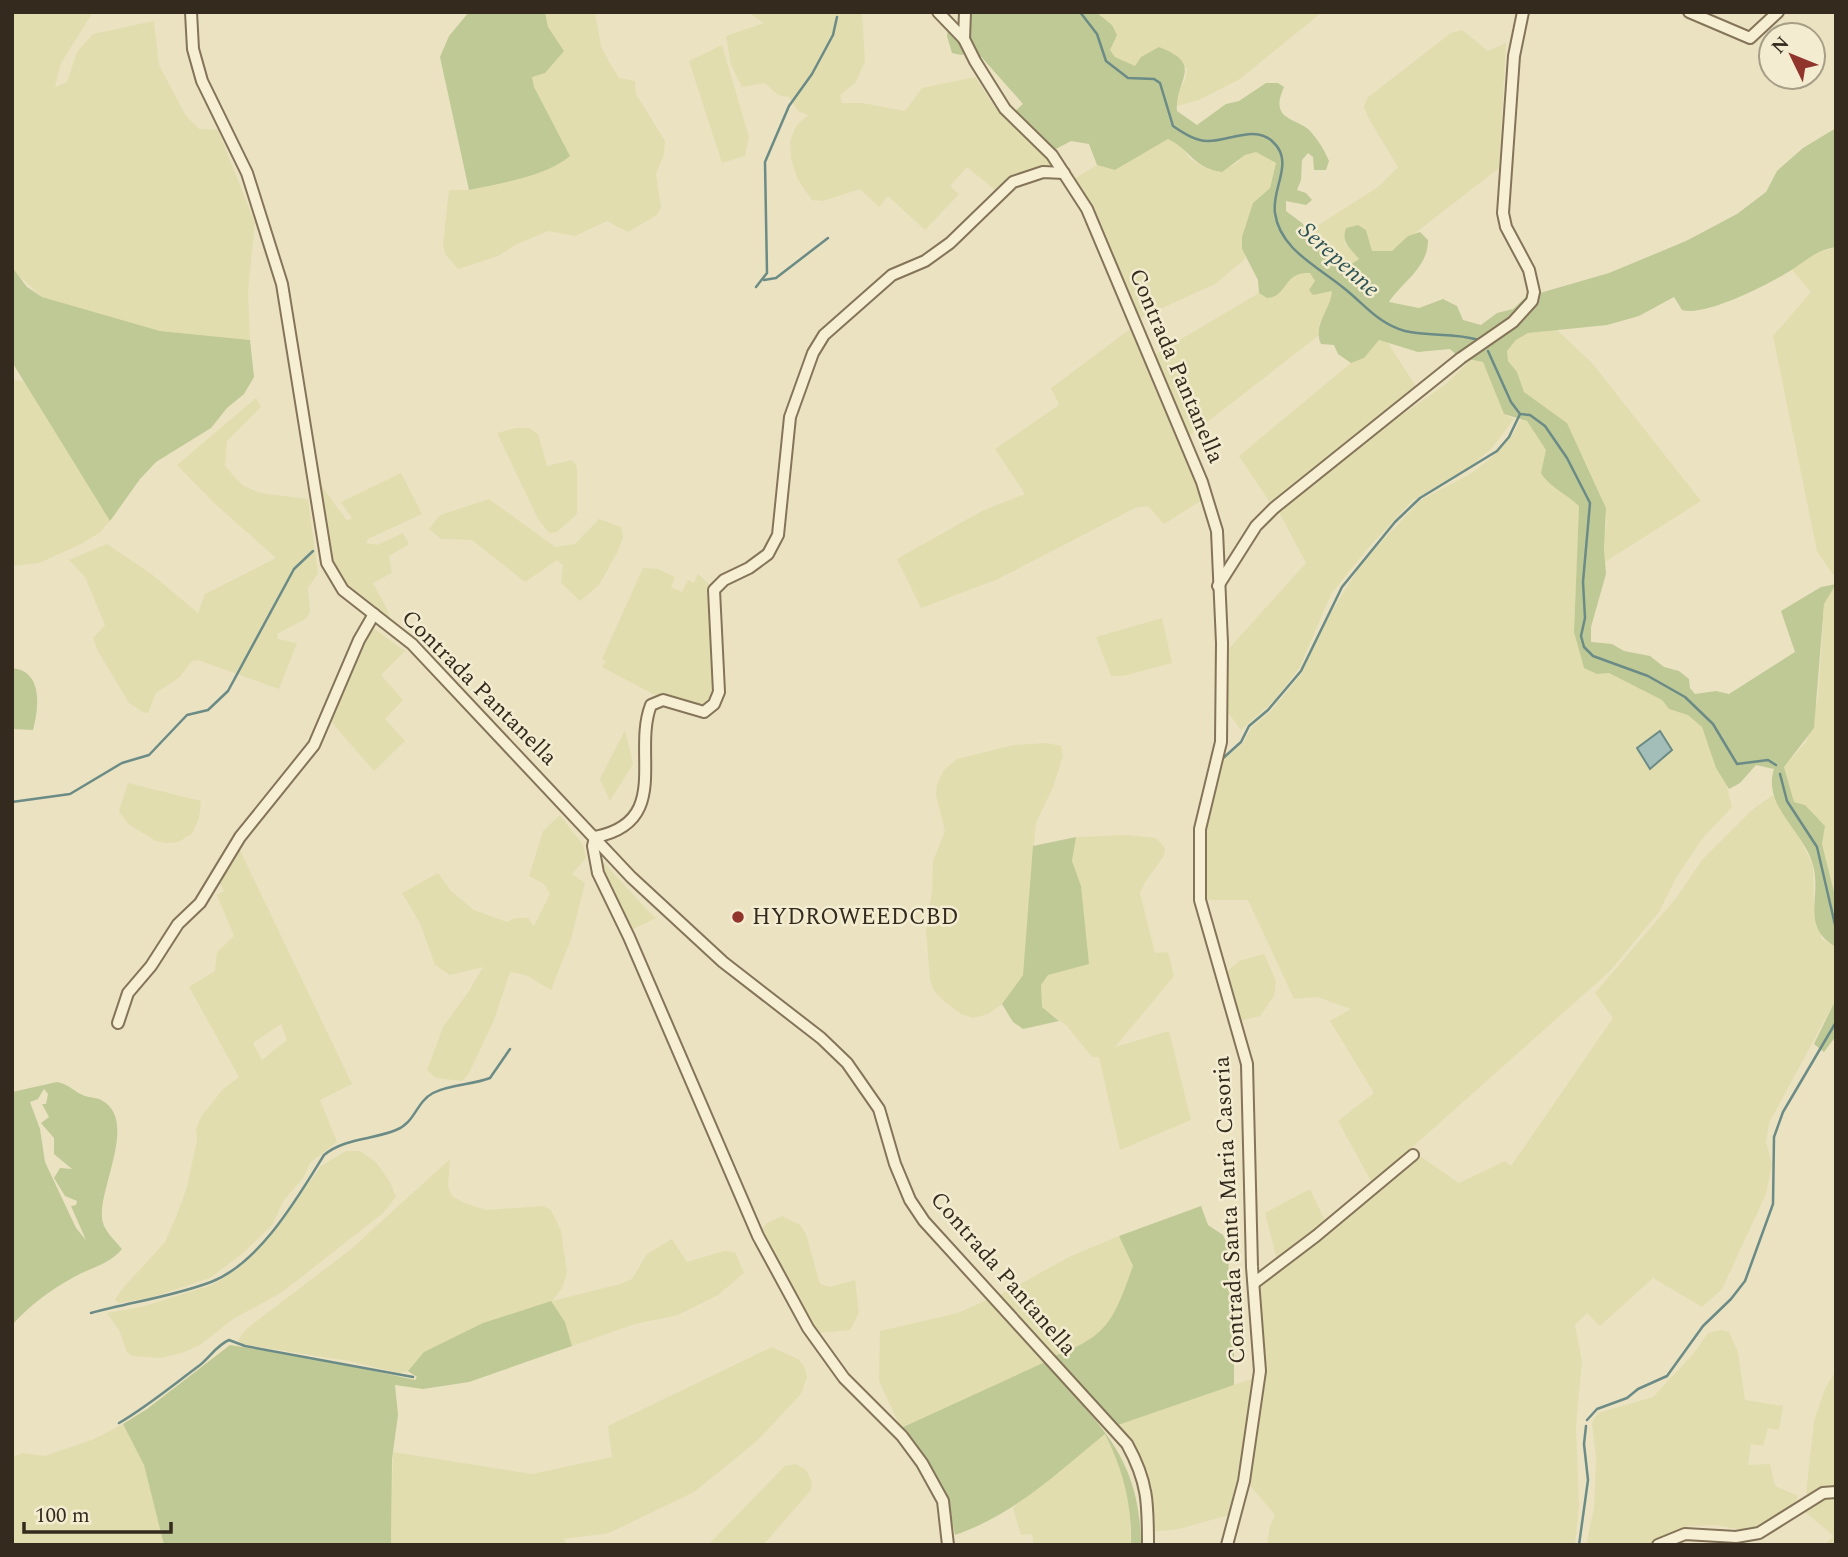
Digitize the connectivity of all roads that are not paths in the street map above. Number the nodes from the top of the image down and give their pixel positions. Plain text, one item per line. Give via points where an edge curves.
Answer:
1 (191, 12) edge
2 (938, 12) edge
3 (965, 12) edge
4 (1523, 12) edge
5 (1689, 12) edge
6 (1778, 12) edge
7 (964, 39) junction
8 (1064, 173) junction
9 (1218, 586) junction
10 (374, 614) junction
11 (595, 837) junction
12 (118, 1023) dead end
13 (1413, 1155) dead end
14 (1254, 1283) junction
15 (1836, 1492) edge
16 (948, 1545) edge
17 (1148, 1545) edge
18 (1227, 1545) edge
19 (1658, 1545) edge

1 - 10 street, Contrada Pantanella via 196,64 247,173 282,284 327,563 343,590
2 - 7 street, Contrada Pantanella
3 - 7 street
4 - 9 street via 1514,56 1503,213 1529,270 1532,301 1513,323 1461,358 1274,509 1256,526
5 - 6 street via 1749,38
7 - 8 street, Contrada Pantanella via 1005,108
8 - 9 street, Contrada Pantanella via 1087,209 1202,482 1217,531
8 - 11 street via 1043,172 1013,182 950,243 925,261 892,275 824,335 790,416 778,535 768,554 714,590 719,692 714,704 704,712 663,700 651,705 645,723 647,784 641,802 615,833
9 - 14 street, Contrada Santa Maria Casoria via 1221,742 1200,829 1200,900 1247,1064
10 - 11 street, Contrada Pantanella via 461,693
10 - 12 street via 314,745 240,837 200,903 178,924 128,993
11 - 16 street via 598,873 758,1236 808,1328 844,1378 902,1436 922,1463 943,1501
11 - 17 street, Contrada Pantanella via 723,962 821,1038 865,1085 879,1109 910,1200 924,1221 1127,1444 1142,1470 1149,1497
13 - 14 street
14 - 18 street, Contrada Santa Maria Casoria via 1260,1371 1244,1481
15 - 19 street via 1823,1493 1759,1533 1685,1534

